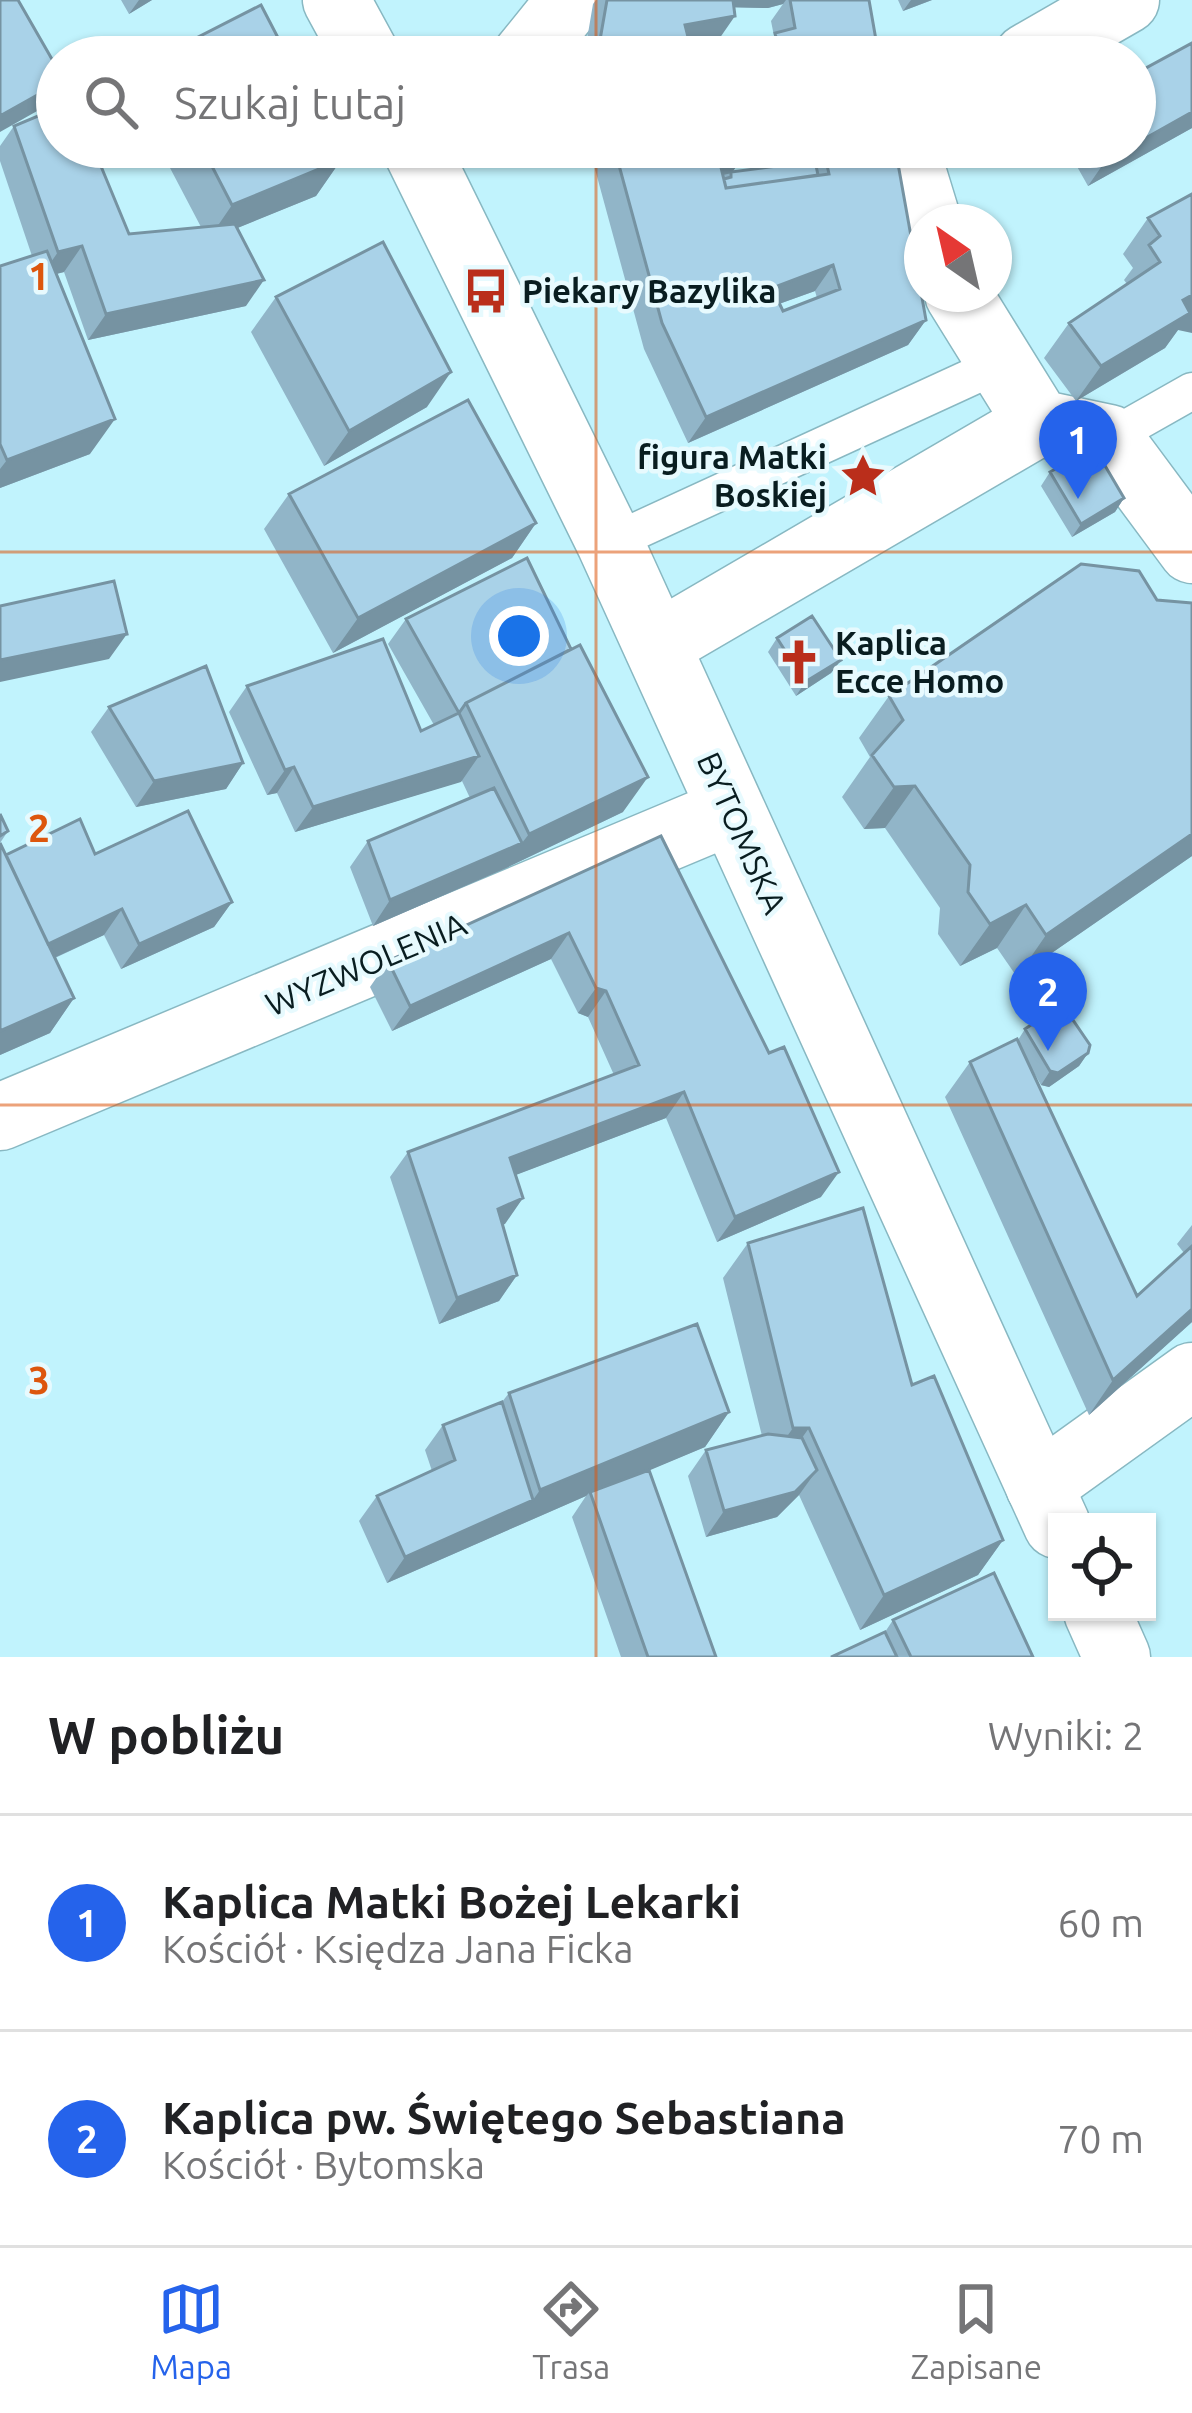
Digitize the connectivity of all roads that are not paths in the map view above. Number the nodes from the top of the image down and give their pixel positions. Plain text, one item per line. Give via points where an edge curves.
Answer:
1 (336, 0) edge
2 (571, 0) edge
3 (1126, 0) edge
4 (356, 36) edge
5 (542, 36) edge
6 (1063, 36) edge
7 (426, 168) edge
8 (911, 168) edge
9 (922, 204) edge
10 (969, 312) edge
11 (1000, 364) junction
12 (1192, 391) edge
13 (1038, 422) junction
14 (1109, 438) junction
15 (610, 543) junction
16 (1192, 550) edge
17 (657, 645) junction
18 (731, 811) junction
19 (0, 1117) edge
20 (1192, 1376) edge
21 (1048, 1505) edge
22 (1101, 1621) edge
23 (1117, 1657) edge

1 - 4 street
2 - 5 street
3 - 6 street
7 - 15 street, BYTOMSKA
8 - 9 street
10 - 11 street
11 - 13 street
11 - 15 lane
12 - 14 lane
13 - 14 street
13 - 17 street
14 - 16 street
15 - 17 street, BYTOMSKA
17 - 18 street, BYTOMSKA
18 - 19 street, WYZWOLENIA
18 - 21 street, BYTOMSKA
20 - 21 street
22 - 23 street

